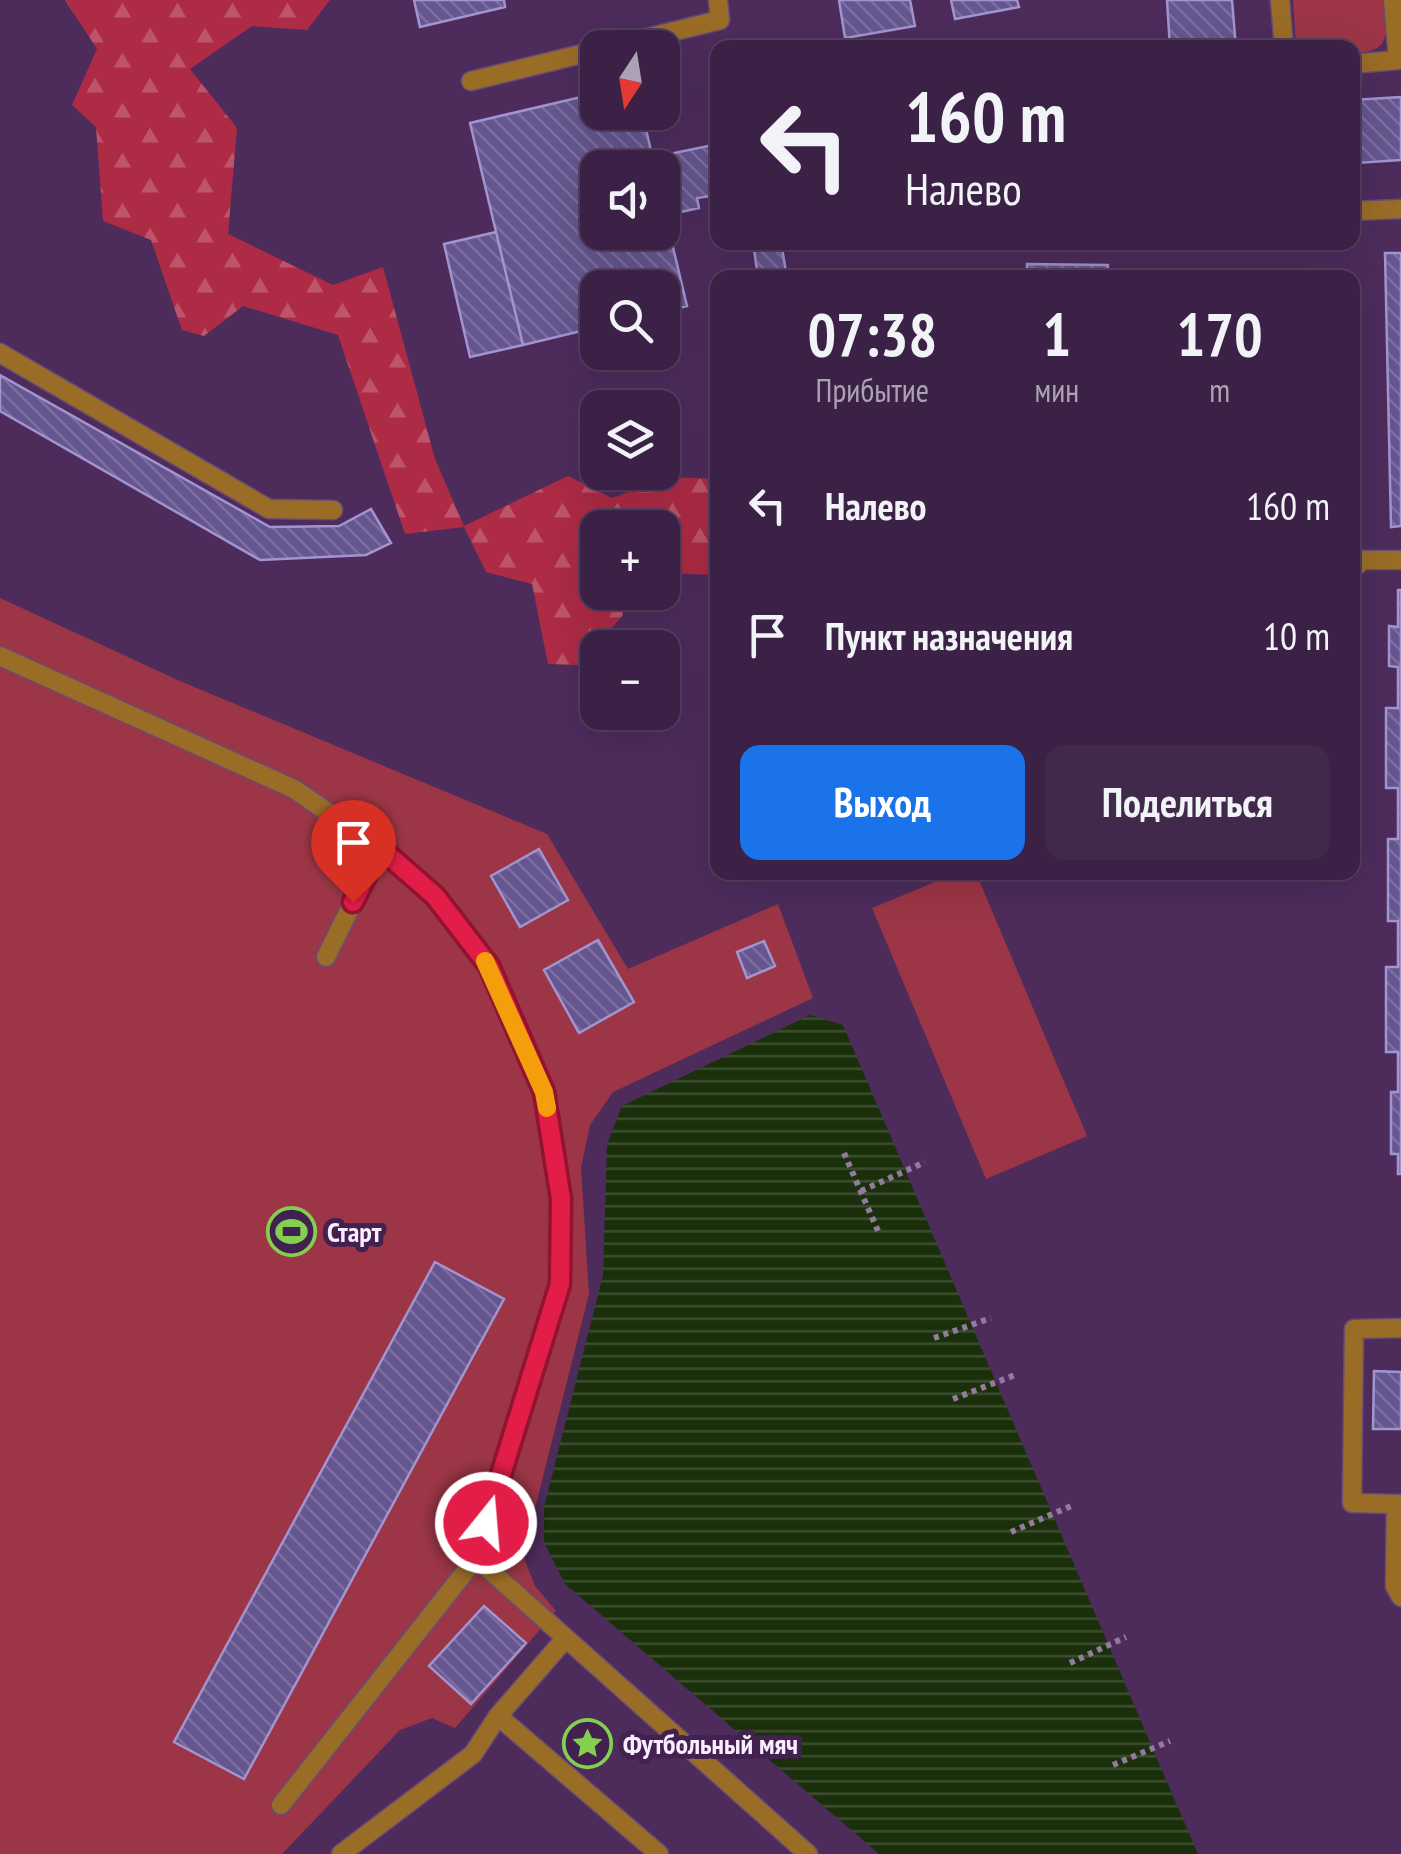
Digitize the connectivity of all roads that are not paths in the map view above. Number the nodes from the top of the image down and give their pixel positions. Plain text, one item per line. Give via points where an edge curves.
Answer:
1 (718, 0) edge
2 (1280, 0) edge
3 (1393, 0) edge
4 (679, 30) edge
5 (1283, 40) edge
6 (580, 54) edge
7 (1360, 63) edge
8 (472, 80) dead end
9 (1401, 209) edge
10 (1360, 211) edge
11 (0, 353) edge
12 (333, 510) dead end
13 (1401, 560) edge
14 (1360, 562) edge
15 (0, 656) edge
16 (380, 848) junction
17 (326, 957) dead end
18 (1401, 1328) edge
19 (1398, 1504) edge
20 (476, 1558) junction
21 (1401, 1597) edge
22 (565, 1639) junction
23 (498, 1716) junction
24 (281, 1805) dead end
25 (340, 1854) edge
26 (659, 1854) edge
27 (808, 1854) edge

1 - 4 lane via 720,20
2 - 5 lane
3 - 7 lane via 1398,60
6 - 8 lane
9 - 10 lane
11 - 12 lane via 269,508
13 - 14 lane
15 - 16 lane via 294,789
16 - 17 lane
16 - 20 lane via 435,896 489,966 544,1092 561,1199 560,1284
18 - 19 lane via 1354,1328 1352,1502
19 - 21 lane via 1395,1586
20 - 22 lane
20 - 24 lane
22 - 23 lane
22 - 27 lane
23 - 25 lane via 473,1754
23 - 26 lane

